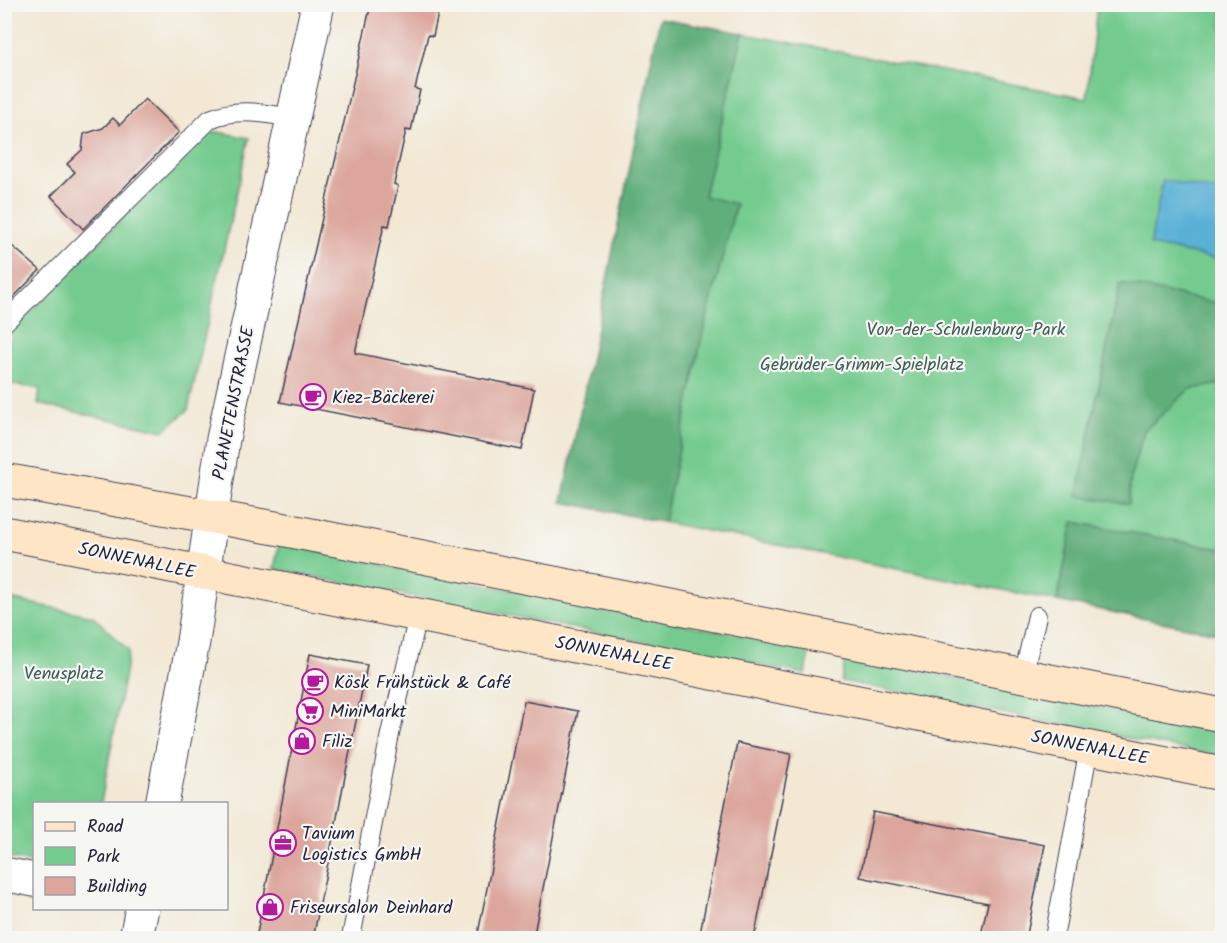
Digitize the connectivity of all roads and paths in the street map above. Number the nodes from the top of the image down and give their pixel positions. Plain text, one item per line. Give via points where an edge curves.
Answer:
1 (318, 4) edge
2 (294, 118) junction
3 (4, 323) edge
4 (4, 480) edge
5 (211, 516) junction
6 (4, 534) edge
7 (203, 573) junction
8 (418, 616) junction
9 (1037, 616) dead end
10 (1023, 676) junction
11 (1222, 715) edge
12 (1089, 747) junction
13 (1222, 774) edge
14 (162, 802) edge
15 (4, 874) edge
16 (33, 880) edge
17 (142, 910) edge
18 (136, 939) edge
19 (351, 939) edge
20 (1054, 939) edge

1 - 2 street, PLANETENSTRASSE
2 - 3 lane via 256,112 225,112 210,118
2 - 5 street, PLANETENSTRASSE via 223,439
4 - 5 main road
5 - 7 street, PLANETENSTRASSE
5 - 10 main road
6 - 7 main road, SONNENALLEE
7 - 8 main road, SONNENALLEE
7 - 14 street, PLANETENSTRASSE
8 - 12 main road, SONNENALLEE
8 - 19 lane via 390,734
9 - 10 lane
10 - 11 main road
12 - 13 main road, SONNENALLEE
12 - 20 lane
15 - 16 street
17 - 18 street

